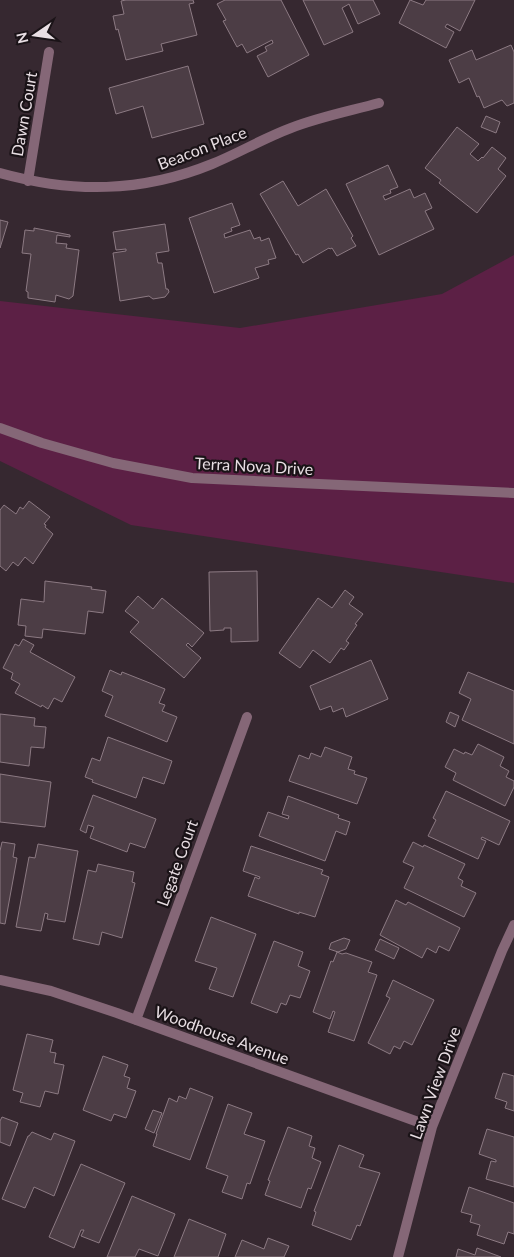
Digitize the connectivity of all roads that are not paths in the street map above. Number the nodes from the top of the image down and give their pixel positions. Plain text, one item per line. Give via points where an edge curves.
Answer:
1 (49, 52) dead end
2 (379, 103) dead end
3 (0, 173) edge
4 (28, 181) junction
5 (0, 428) edge
6 (514, 493) edge
7 (246, 717) dead end
8 (514, 925) edge
9 (0, 980) edge
10 (136, 1020) junction
11 (432, 1127) junction
12 (398, 1257) edge

1 - 4 street, Dawn Court
2 - 4 street, Beacon Place via 292,127 212,164 159,181 88,188
3 - 4 street, Beacon Place
5 - 6 street, Terra Nova Drive via 42,444 113,463 192,478
7 - 10 street, Legate Court
8 - 11 street, Lawn View Drive
9 - 10 street, Woodhouse Avenue via 51,991
10 - 11 street, Woodhouse Avenue
11 - 12 street, Lawn View Drive

